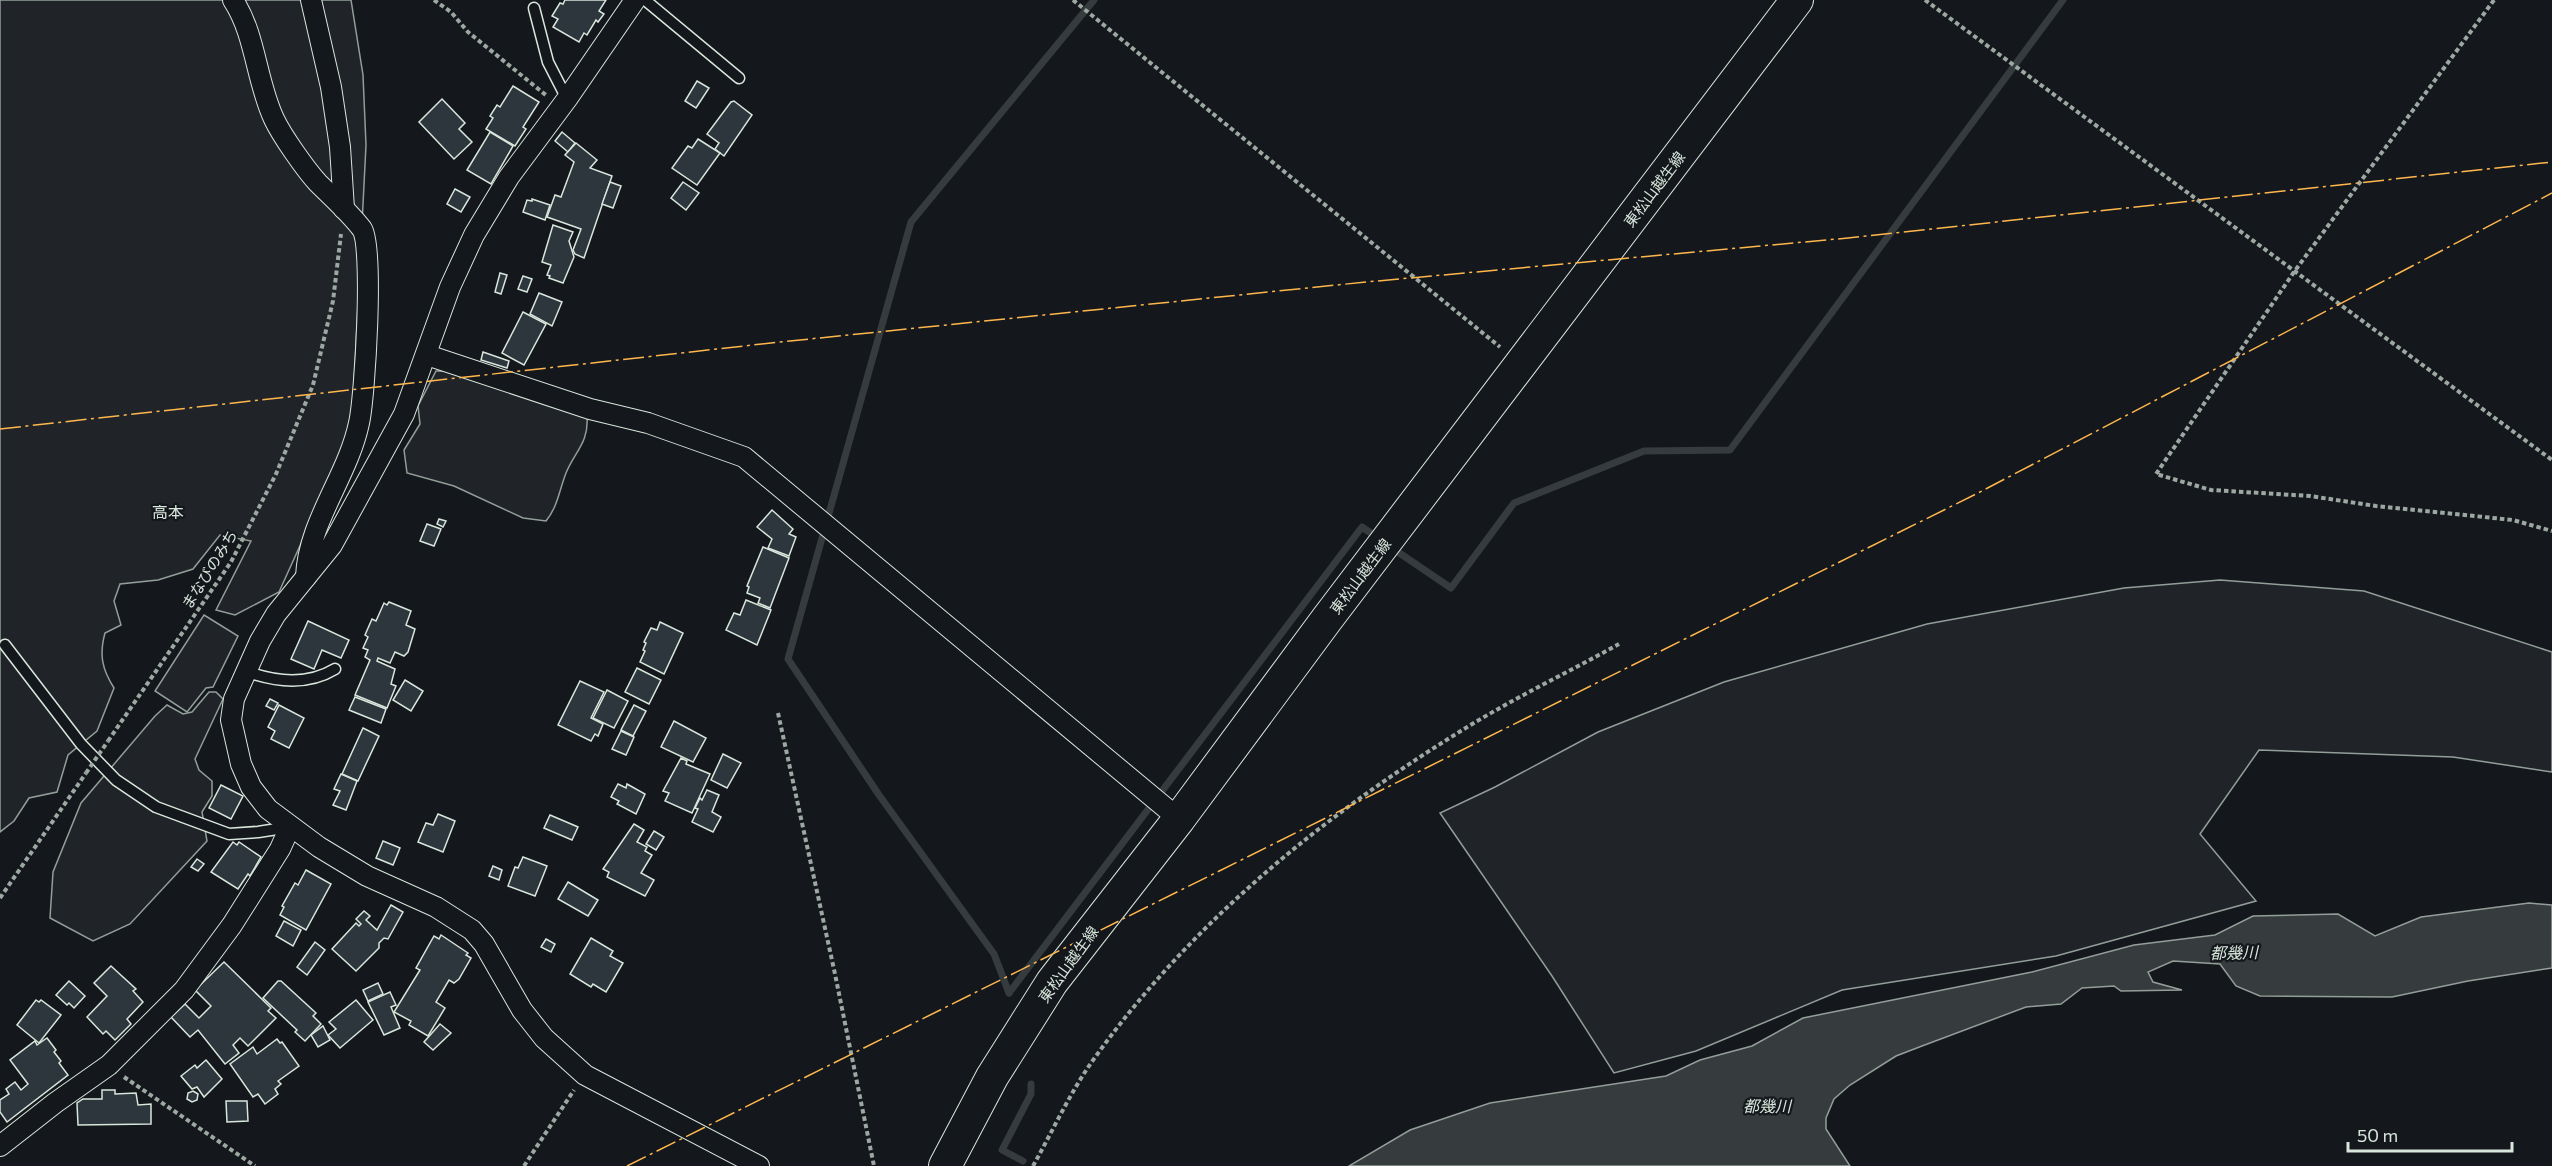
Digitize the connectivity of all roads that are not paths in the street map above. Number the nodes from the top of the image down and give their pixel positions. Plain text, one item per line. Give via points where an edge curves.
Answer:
1 (233, 0) edge
2 (311, 0) edge
3 (635, 0) edge
4 (645, 0) edge
5 (1797, 0) edge
6 (534, 8) dead end
7 (739, 78) dead end
8 (564, 103) junction
9 (344, 209) junction
10 (427, 355) junction
11 (306, 580) junction
12 (5, 645) dead end
13 (335, 669) dead end
14 (244, 672) junction
15 (1179, 819) junction
16 (290, 827) junction
17 (0, 1146) edge
18 (759, 1166) edge
19 (945, 1166) edge

1 - 9 street via 244,18 274,121 316,180
2 - 9 street via 331,87
3 - 8 street
4 - 7 lane
5 - 15 main road, 東松山越生線
6 - 8 lane
8 - 10 street via 474,235 450,286
9 - 11 street via 364,232 369,254 359,423 319,524 307,561
10 - 11 street via 404,414 332,545
10 - 15 street via 744,457
11 - 14 street via 276,614
12 - 16 lane via 81,744 116,780 156,807 229,834
13 - 14 lane via 303,681
14 - 16 street via 231,720 240,764 268,809
15 - 19 main road, 東松山越生線 via 1053,982 992,1077
16 - 17 street via 232,925 184,990 109,1065
16 - 18 street via 367,876 436,907 472,930 522,1010 544,1038 585,1075

